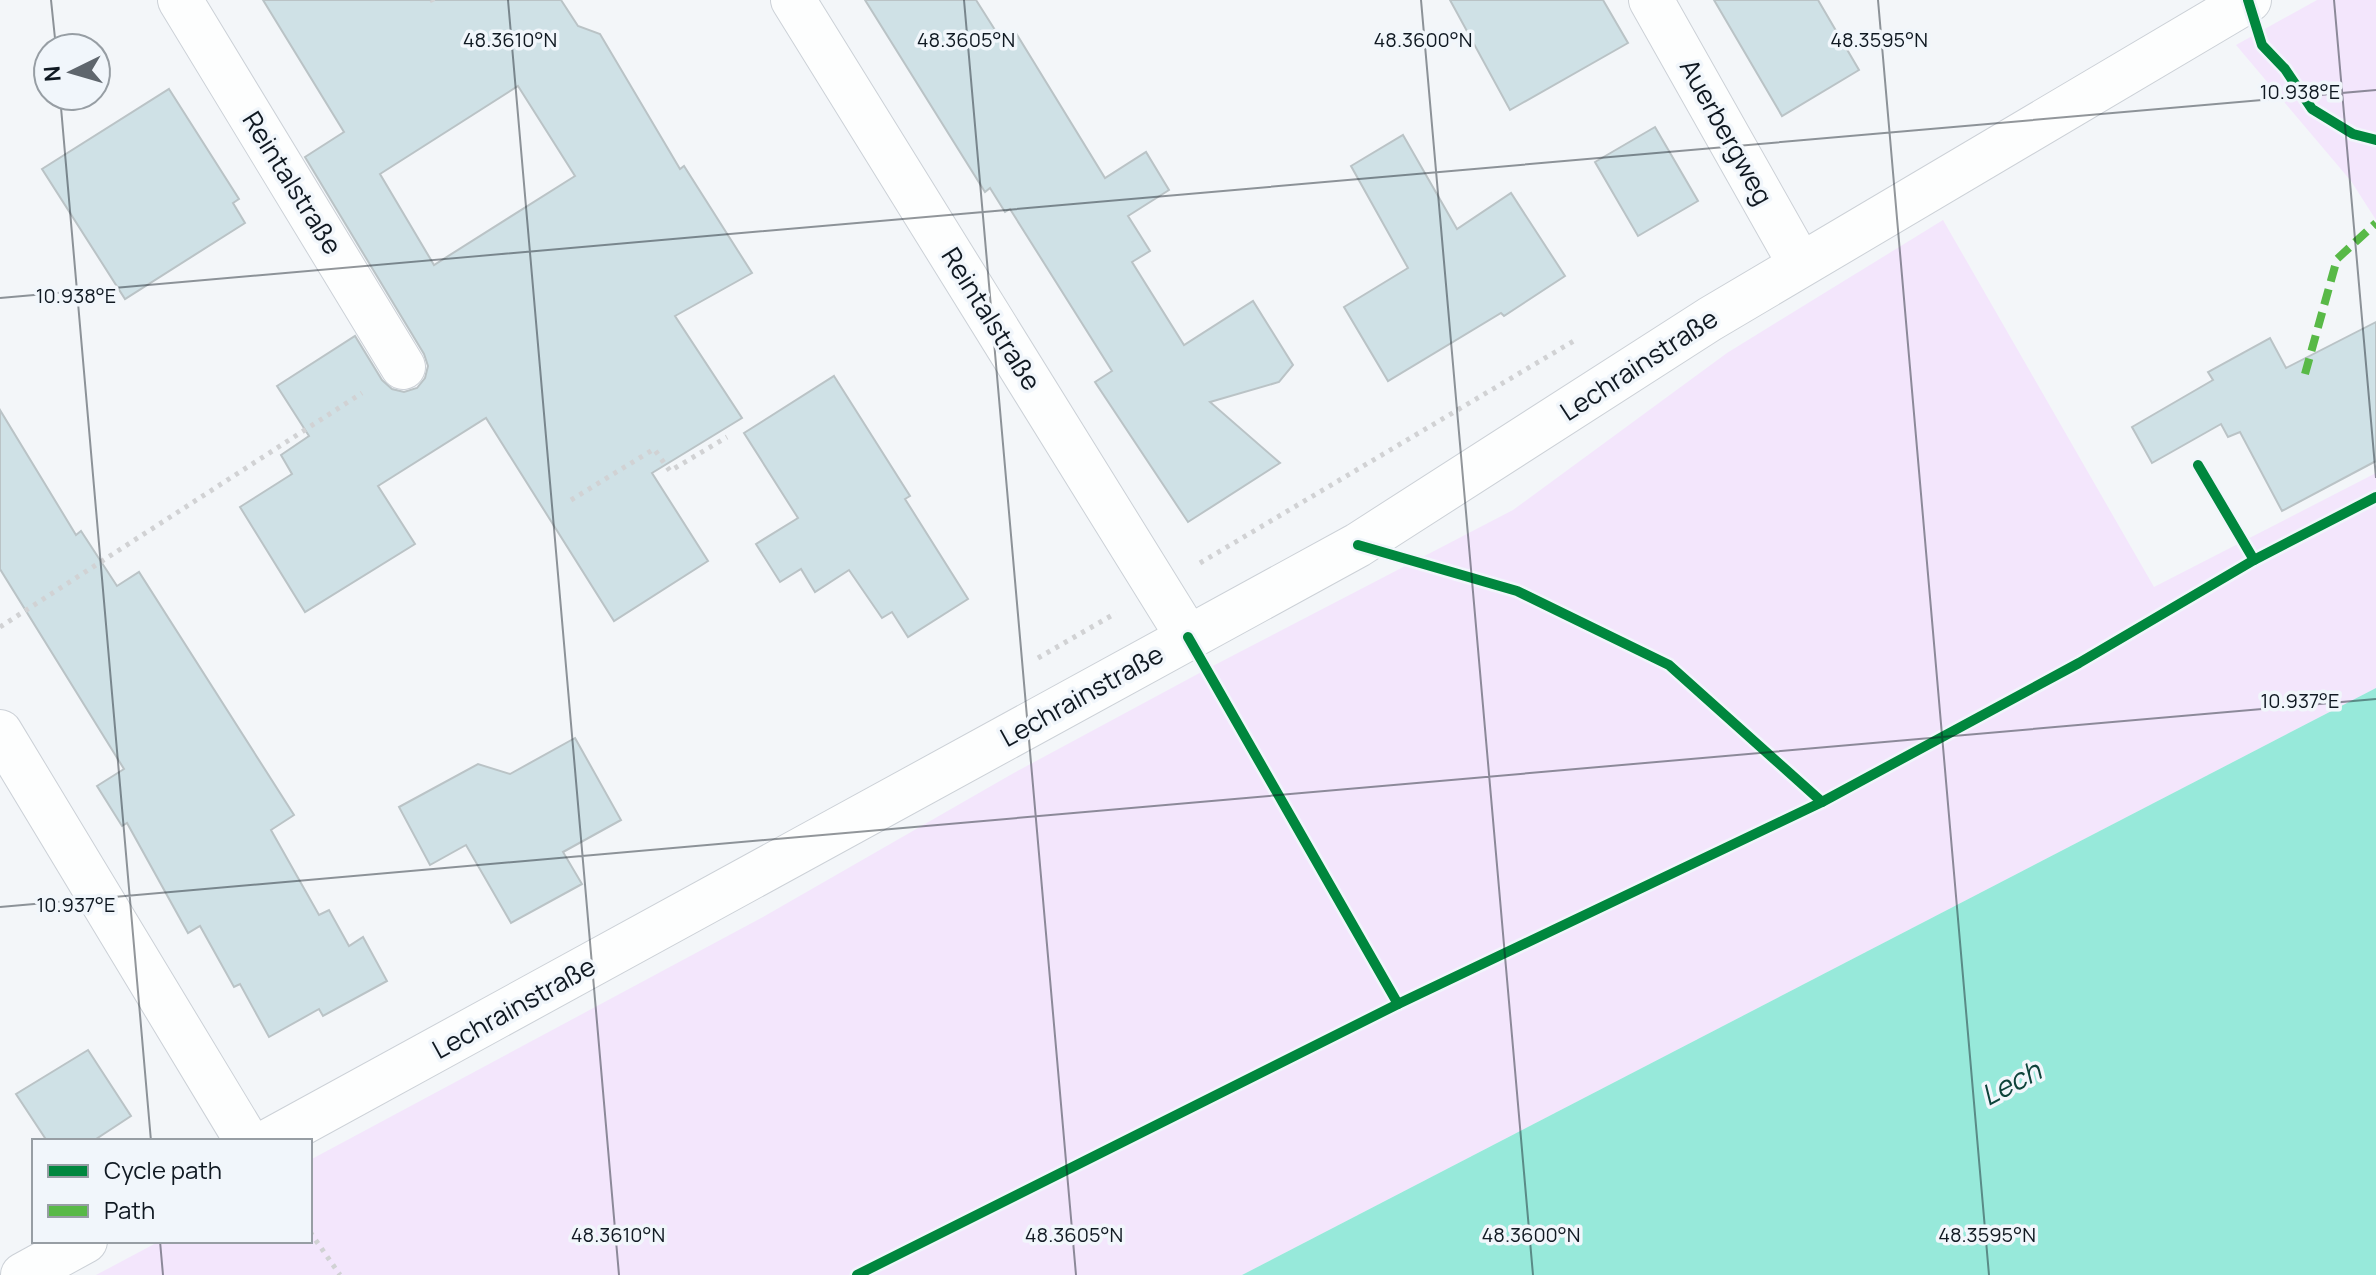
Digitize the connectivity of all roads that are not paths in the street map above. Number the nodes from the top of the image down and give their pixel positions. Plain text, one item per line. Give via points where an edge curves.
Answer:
1 (180, 0) edge
2 (793, 0) edge
3 (1651, 0) edge
4 (2249, 0) edge
5 (1800, 264) junction
6 (403, 367) road end
7 (1188, 637) junction
8 (0, 732) edge
9 (246, 1139) edge
10 (273, 1139) edge
11 (81, 1243) edge
12 (23, 1275) edge

1 - 6 street, Reintalstraße
2 - 7 street, Reintalstraße
3 - 5 street, Auerbergweg
4 - 5 street, Lechrainstraße
5 - 7 street, Lechrainstraße via 1358,545
7 - 10 street, Lechrainstraße
8 - 9 street
11 - 12 street

